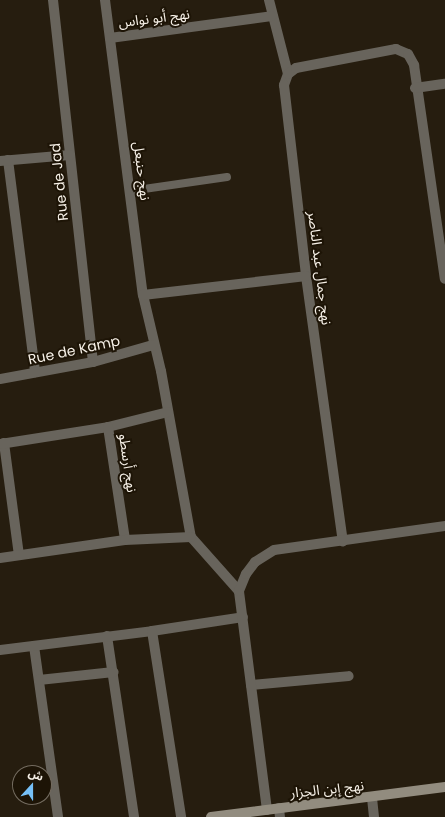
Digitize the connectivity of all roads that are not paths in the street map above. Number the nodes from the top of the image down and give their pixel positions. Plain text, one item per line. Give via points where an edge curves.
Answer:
1 (53, 0) edge
2 (105, 0) edge
3 (270, 0) edge
4 (272, 16) junction
5 (110, 38) junction
6 (288, 74) junction
7 (445, 84) edge
8 (415, 88) junction
9 (70, 155) junction
10 (4, 160) edge
11 (227, 177) dead end
12 (130, 191) junction
13 (306, 276) junction
14 (445, 278) edge
15 (144, 295) junction
16 (153, 346) junction
17 (93, 362) junction
18 (36, 372) junction
19 (0, 379) edge
20 (168, 412) junction
21 (108, 427) junction
22 (2, 444) edge
23 (445, 526) edge
24 (191, 537) junction
25 (125, 540) junction
26 (343, 541) junction
27 (19, 555) junction
28 (0, 558) edge
29 (239, 591) junction
30 (243, 617) junction
31 (152, 631) junction
32 (107, 636) junction
33 (34, 646) junction
34 (0, 650) edge
35 (114, 672) junction
36 (349, 676) dead end
37 (39, 680) junction
38 (252, 685) junction
39 (445, 787) edge
40 (372, 798) junction
41 (267, 810) junction
42 (280, 813) edge
43 (58, 817) edge
44 (134, 817) edge
45 (181, 817) edge
46 (211, 817) edge
47 (374, 817) edge

1 - 9 street, Rue de Jad
2 - 5 street, نهج حنبعل
3 - 4 street, نهج جمال عبد الناصر
4 - 5 street, نهج أبو نواس
4 - 6 street, نهج جمال عبد الناصر
5 - 12 street, نهج حنبعل
6 - 8 street via 296,68 396,49 408,54 414,65
6 - 13 street, نهج جمال عبد الناصر via 284,85
7 - 8 street
8 - 14 street
9 - 10 street
9 - 17 street, Rue de Jad
10 - 18 street
11 - 12 lane
12 - 15 street, نهج حنبعل
13 - 15 street
13 - 26 street, نهج جمال عبد الناصر
15 - 16 street, نهج حنبعل
16 - 17 street, Rue de Kamp
16 - 20 street, نهج حنبعل
17 - 18 street, Rue de Kamp
18 - 19 street, Rue de Kamp
20 - 21 street
20 - 24 street, نهج حنبعل
21 - 22 street, نهج أرسطو
21 - 25 street, نهج أرسطو
22 - 27 street
23 - 26 street
24 - 25 street
24 - 29 street
25 - 27 street
26 - 29 street via 274,550 255,562
27 - 28 street
29 - 30 street
30 - 31 street
30 - 38 street
31 - 32 street
31 - 45 street
32 - 33 street
32 - 35 street
33 - 34 street
33 - 37 street
35 - 37 street
35 - 44 street
36 - 38 street
37 - 43 street
38 - 41 street
39 - 40 street, نهج إبن الجزار
40 - 42 street, نهج إبن الجزار
40 - 47 street
41 - 42 street, نهج إبن الجزار
41 - 46 street, نهج إبن الجزار

